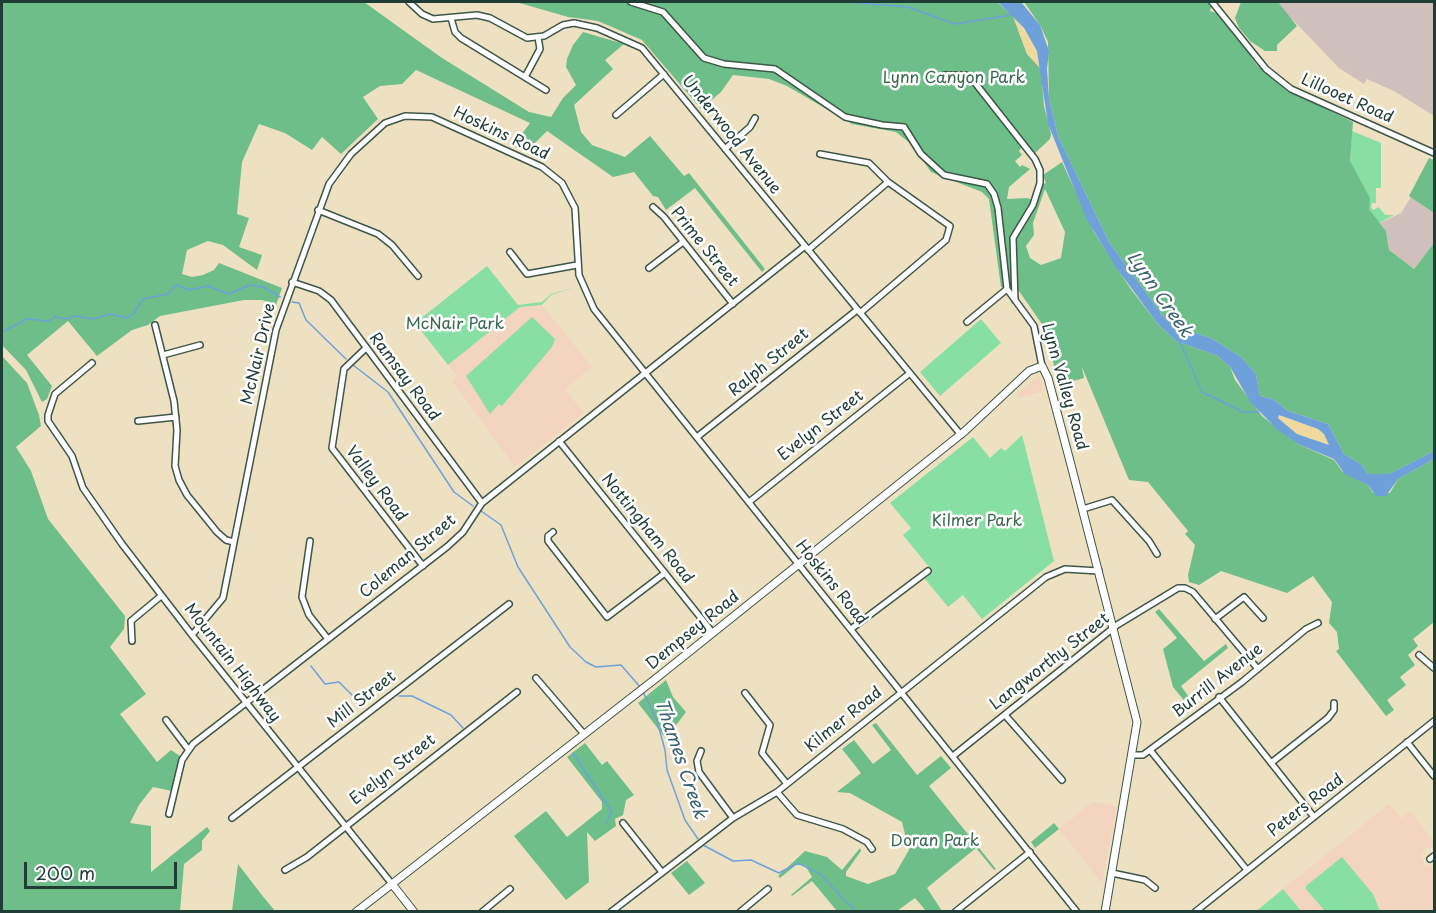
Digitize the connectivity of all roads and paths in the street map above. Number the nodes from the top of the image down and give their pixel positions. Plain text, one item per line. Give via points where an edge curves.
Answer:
1 (408, 2) edge
2 (631, 2) edge
3 (1212, 2) edge
4 (451, 18) junction
5 (538, 37) junction
6 (664, 74) junction
7 (945, 75) dead end
8 (525, 77) junction
9 (546, 90) dead end
10 (616, 114) dead end
11 (412, 115) joint
12 (755, 118) dead end
13 (725, 149) junction
14 (1434, 153) edge
15 (820, 154) dead end
16 (888, 182) junction
17 (653, 207) dead end
18 (318, 210) junction
19 (683, 242) junction
20 (807, 248) junction
21 (510, 252) dead end
22 (577, 265) junction
23 (649, 268) dead end
24 (418, 276) dead end
25 (292, 282) junction
26 (1007, 290) junction
27 (1015, 300) junction
28 (733, 304) junction
29 (859, 311) junction
30 (967, 322) dead end
31 (155, 325) dead end
32 (200, 345) dead end
33 (366, 348) junction
34 (163, 355) junction
35 (92, 363) dead end
36 (1042, 366) junction
37 (645, 373) junction
38 (910, 373) junction
39 (176, 417) junction
40 (138, 421) dead end
41 (961, 435) junction
42 (697, 437) junction
43 (559, 441) junction
44 (749, 502) junction
45 (482, 503) junction
46 (1083, 509) junction
47 (553, 532) dead end
48 (234, 542) junction
49 (310, 542) dead end
50 (1157, 554) dead end
51 (798, 564) junction
52 (423, 566) junction
53 (928, 571) dead end
54 (1099, 571) junction
55 (665, 573) junction
56 (162, 596) junction
57 (509, 604) dead end
58 (1263, 618) dead end
59 (1215, 620) junction
60 (1318, 623) dead end
61 (1114, 628) junction
62 (851, 629) junction
63 (713, 633) junction
64 (192, 635) junction
65 (328, 639) junction
66 (132, 641) dead end
67 (1419, 655) dead end
68 (1434, 668) edge
69 (1258, 669) junction
70 (536, 678) dead end
71 (517, 692) dead end
72 (901, 692) junction
73 (746, 693) dead end
74 (1219, 697) junction
75 (246, 703) junction
76 (1334, 703) dead end
77 (1005, 715) junction
78 (166, 720) dead end
79 (1434, 721) edge
80 (584, 734) junction
81 (1407, 742) junction
82 (188, 749) junction
83 (1150, 750) junction
84 (701, 751) dead end
85 (1133, 755) junction
86 (952, 756) junction
87 (1271, 763) junction
88 (298, 767) junction
89 (1434, 776) edge
90 (1062, 780) dead end
91 (787, 784) junction
92 (777, 792) junction
93 (169, 814) dead end
94 (1314, 817) junction
95 (232, 818) dead end
96 (733, 818) junction
97 (623, 823) dead end
98 (344, 825) junction
99 (872, 849) dead end
100 (1030, 852) junction
101 (285, 870) dead end
102 (1247, 870) junction
103 (661, 871) junction
104 (1112, 873) junction
105 (392, 884) junction
106 (1155, 888) dead end
107 (510, 889) dead end
108 (768, 889) dead end
109 (356, 912) edge
110 (414, 912) edge
111 (482, 912) edge
112 (611, 912) edge
113 (740, 912) edge
114 (955, 912) edge
115 (1077, 912) edge
116 (1105, 912) edge
117 (1195, 912) edge

1 - 4 street via 428,18
2 - 26 street via 663,12 704,58 780,71 845,117 904,127 921,154 944,175 987,184 998,208
3 - 14 street, Lillooet Road via 1266,69 1291,89
4 - 5 street via 477,15 490,18 522,37
4 - 8 street via 461,38
5 - 6 street, Underwood Avenue via 569,23 597,28 638,45
5 - 8 street via 540,49
6 - 10 street
6 - 13 street, Underwood Avenue
7 - 27 street via 966,75 972,79 1040,170 1033,205 1013,238
8 - 9 street
11 - 18 street, McNair Drive via 386,123 351,154 334,174
11 - 22 street, Hoskins Road via 442,121 537,164 557,178 574,208
12 - 13 street
13 - 20 street, Underwood Avenue
15 - 16 street via 865,161
16 - 20 street, Coleman Street
16 - 29 street, Ralph Street via 945,221 951,230 943,242
17 - 19 street, Prime Street
18 - 24 street via 387,239
18 - 25 street, McNair Drive
19 - 23 street
19 - 28 street, Prime Street
20 - 28 street, Coleman Street
20 - 29 street, Underwood Avenue
21 - 22 street via 527,274
22 - 37 street, Hoskins Road via 584,292 594,309
25 - 33 street, Ramsay Road via 327,297
25 - 48 street, McNair Drive via 276,330
26 - 27 street, Lynn Valley Road
26 - 30 street
27 - 36 street, Lynn Valley Road via 1034,326
28 - 37 street, Coleman Street
29 - 38 street, Underwood Avenue
29 - 42 street, Ralph Street
31 - 34 street
32 - 34 street
33 - 45 street, Ramsay Road
33 - 52 street, Valley Road via 344,369 332,448
34 - 39 street
35 - 56 street, Mountain Highway via 56,394 49,407 48,421 70,452 86,492
36 - 41 street, Dempsey Road via 1026,373
36 - 46 street, Lynn Valley Road
37 - 42 street, Hoskins Road
37 - 43 street, Coleman Street
38 - 41 street, Underwood Avenue
38 - 44 street, Evelyn Street
39 - 40 street
39 - 48 street via 176,466 182,488 217,532
41 - 51 street, Dempsey Road
42 - 44 street, Hoskins Road
43 - 45 street, Coleman Street
43 - 55 street, Nottingham Road
44 - 51 street, Hoskins Road
45 - 52 street, Coleman Street via 463,532
46 - 50 street via 1112,501
46 - 54 street, Lynn Valley Road
47 - 55 street via 548,541 607,616
48 - 64 street, McNair Drive via 223,598
49 - 65 street via 302,597 309,615
51 - 62 street, Hoskins Road
51 - 63 street, Dempsey Road
52 - 65 street, Coleman Street
53 - 62 street
54 - 61 street, Lynn Valley Road
54 - 72 street, Kilmer Road via 1065,569 1052,573
55 - 63 street, Nottingham Road
56 - 64 street, Mountain Highway
56 - 66 street via 131,621
57 - 88 street, Mill Street
58 - 59 street via 1244,597
59 - 61 street, Langworthy Street via 1188,589 1178,588
59 - 69 street
60 - 69 street, Burrill Avenue
61 - 77 street, Langworthy Street
61 - 85 street, Lynn Valley Road via 1137,722
62 - 72 street, Hoskins Road
63 - 80 street, Dempsey Road
64 - 75 street, Mountain Highway
65 - 75 street, Coleman Street
67 - 68 street
69 - 74 street, Burrill Avenue
70 - 80 street
71 - 98 street, Evelyn Street
72 - 86 street, Hoskins Road
72 - 91 street, Kilmer Road
73 - 91 street via 770,725 762,753
74 - 83 street, Burrill Avenue
74 - 87 street
75 - 82 street, Coleman Street
75 - 88 street, Mountain Highway
76 - 87 street via 1328,718
77 - 86 street, Langworthy Street
77 - 90 street
78 - 82 street
79 - 81 street, Peters Road
80 - 105 street, Dempsey Road
81 - 89 street
81 - 94 street, Peters Road
82 - 93 street
83 - 85 street, Burrill Avenue
83 - 102 street
84 - 96 street via 697,760 699,772
85 - 104 street, Lynn Valley Road
86 - 100 street, Hoskins Road
87 - 94 street
88 - 95 street, Mill Street
88 - 98 street, Mountain Highway
91 - 92 street, Kilmer Road
92 - 96 street, Kilmer Road
92 - 99 street via 797,815 843,829
94 - 102 street, Peters Road
96 - 103 street, Kilmer Road
97 - 103 street
98 - 101 street, Evelyn Street
98 - 105 street, Mountain Highway
100 - 114 street
100 - 115 street, Hoskins Road
102 - 117 street, Peters Road
103 - 112 street, Kilmer Road
104 - 106 street via 1145,880
104 - 116 street, Lynn Valley Road
105 - 109 street, Dempsey Road
105 - 110 street, Mountain Highway
107 - 111 street
108 - 113 street

